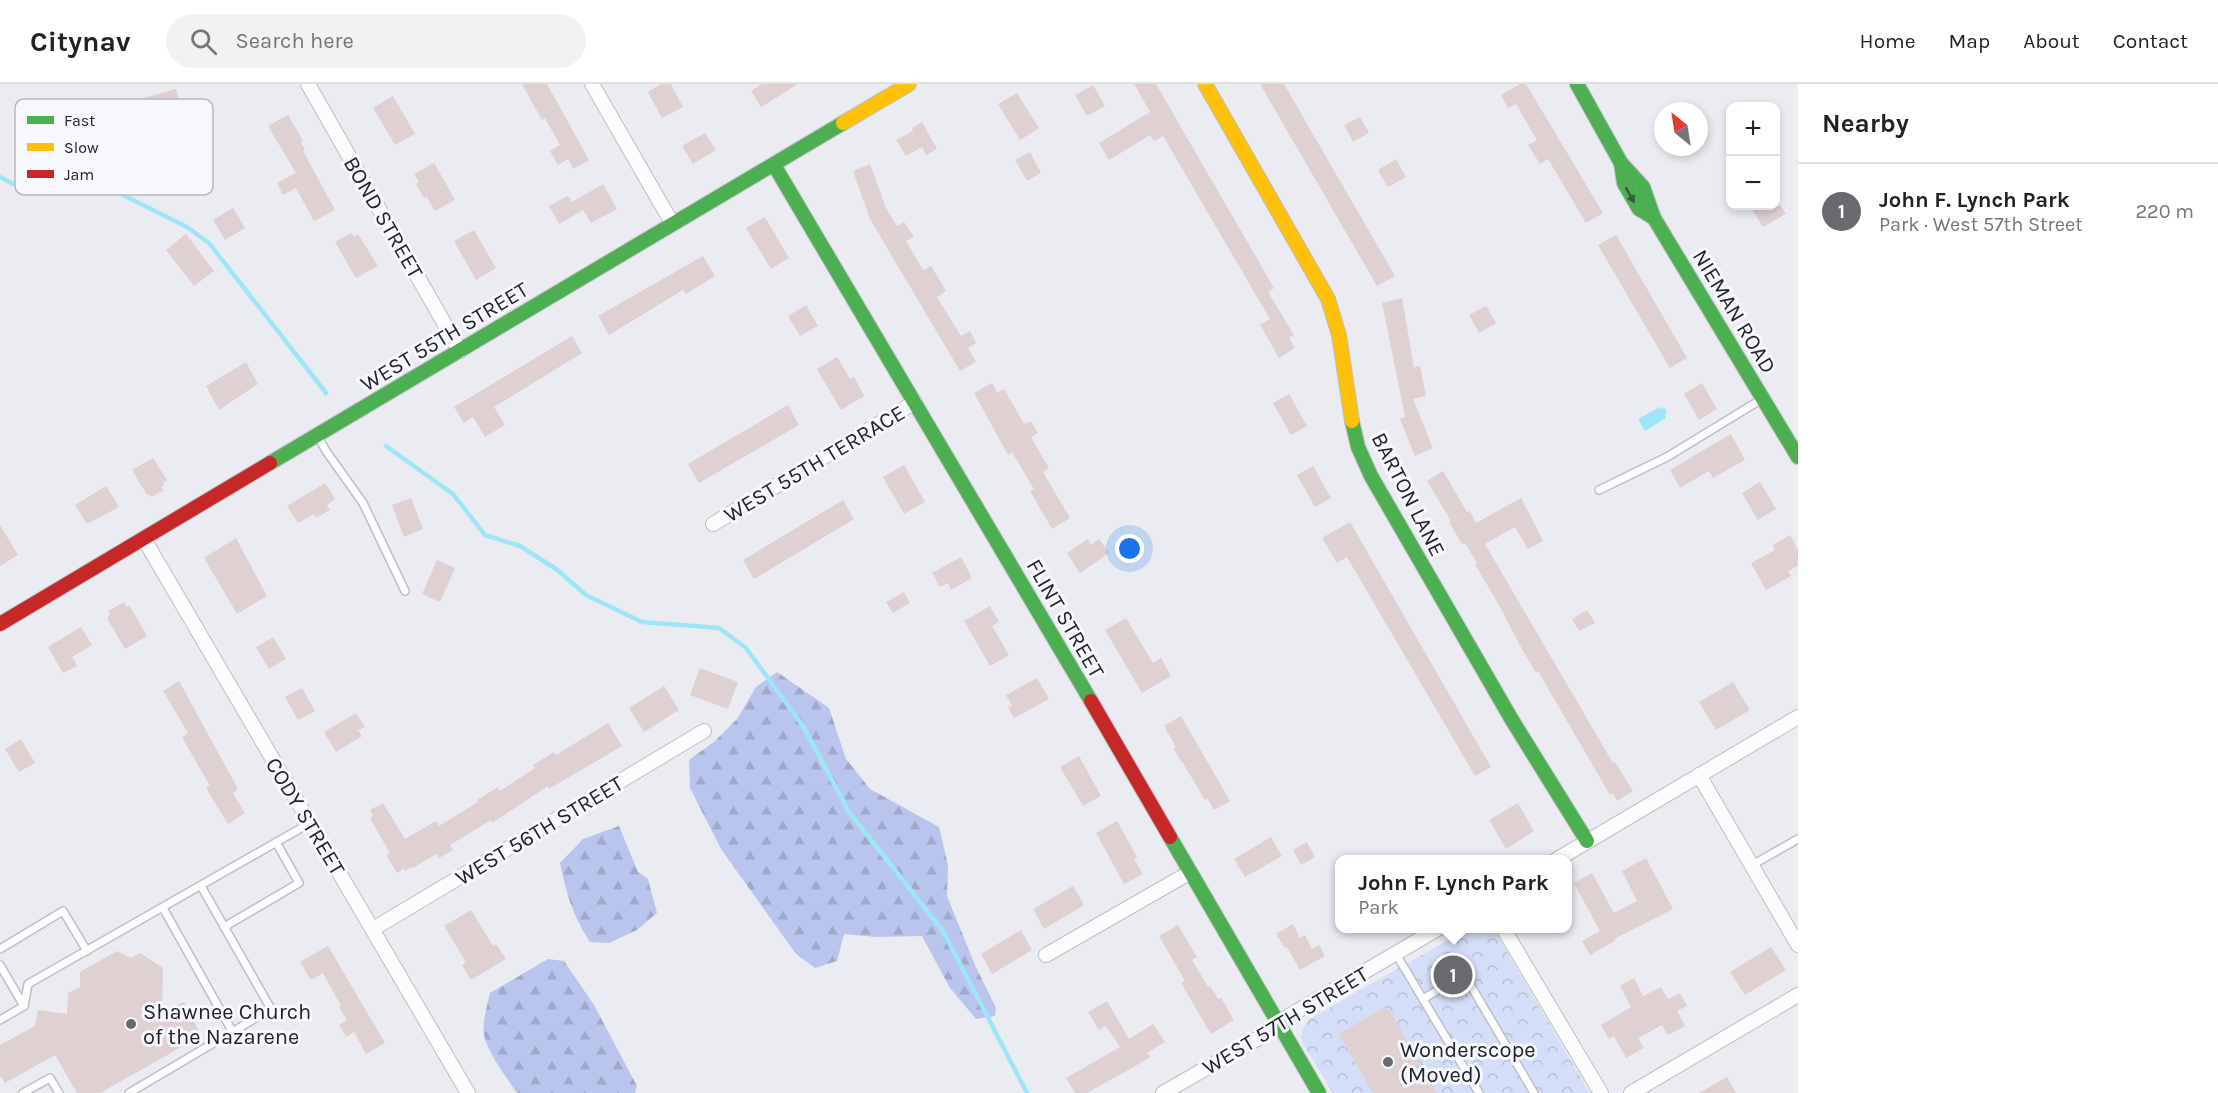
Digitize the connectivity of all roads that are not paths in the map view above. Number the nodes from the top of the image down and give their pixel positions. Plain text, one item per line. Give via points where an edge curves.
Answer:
1 (308, 84) edge
2 (592, 84) edge
3 (909, 84) edge
4 (1205, 84) edge
5 (1577, 84) edge
6 (774, 165) junction
7 (672, 223) junction
8 (460, 351) junction
9 (1763, 399) junction
10 (915, 402) junction
11 (318, 435) junction
12 (1798, 458) edge
13 (1599, 490) dead end
14 (713, 524) dead end
15 (144, 539) junction
16 (405, 591) dead end
17 (0, 624) edge
18 (1798, 717) edge
19 (704, 731) dead end
20 (1699, 775) junction
21 (310, 823) junction
22 (1798, 839) edge
23 (1587, 841) junction
24 (276, 842) junction
25 (1564, 855) edge
26 (1752, 865) junction
27 (1190, 873) junction
28 (201, 886) junction
29 (163, 908) junction
30 (224, 927) junction
31 (373, 929) junction
32 (1431, 933) edge
33 (1506, 933) edge
34 (1798, 945) edge
35 (0, 949) edge
36 (87, 951) junction
37 (1396, 954) junction
38 (1046, 956) dead end
39 (0, 965) edge
40 (1798, 995) edge
41 (1423, 999) junction
42 (24, 1006) junction
43 (0, 1020) edge
44 (1277, 1023) junction
45 (232, 1031) junction
46 (23, 1093) edge
47 (59, 1093) edge
48 (129, 1093) edge
49 (468, 1093) edge
50 (1162, 1093) edge
51 (1318, 1093) edge
52 (1479, 1093) edge
53 (1534, 1093) edge
54 (1601, 1093) edge
55 (1631, 1093) edge

1 - 8 street, BOND STREET
2 - 7 street
3 - 6 street, WEST 55TH STREET
4 - 23 street, BARTON LANE via 1328,299 1338,335 1350,415 1371,476
5 - 9 street, NIEMAN ROAD via 1621,162 1636,175 1651,201 1654,218
6 - 7 street, WEST 55TH STREET
6 - 10 street, FLINT STREET
7 - 8 street, WEST 55TH STREET
8 - 11 street, WEST 55TH STREET
9 - 12 street, NIEMAN ROAD
9 - 13 lane via 1667,457
10 - 14 street, WEST 55TH TERRACE
10 - 27 street, FLINT STREET
11 - 15 street, WEST 55TH STREET
11 - 16 lane via 363,503
15 - 17 street, WEST 55TH STREET
15 - 21 street, CODY STREET
18 - 20 street
19 - 31 street, WEST 56TH STREET
20 - 23 street
20 - 26 street
21 - 24 lane
21 - 31 street, CODY STREET
22 - 26 lane
23 - 25 street
24 - 28 lane
24 - 30 lane via 299,883
26 - 34 street
27 - 38 street
27 - 44 street, FLINT STREET
28 - 29 lane
28 - 30 lane
29 - 36 lane
29 - 45 lane
30 - 45 lane via 271,1009
31 - 49 street, CODY STREET
32 - 37 street, WEST 57TH STREET
33 - 54 street
35 - 36 lane via 63,911
36 - 42 lane via 28,984
37 - 41 lane
37 - 44 street, WEST 57TH STREET
39 - 42 lane
40 - 55 street
41 - 52 lane
41 - 53 lane via 1464,974
42 - 43 lane
44 - 50 street, WEST 57TH STREET via 1264,1035
44 - 51 street, FLINT STREET
45 - 48 lane
46 - 47 lane via 50,1078

